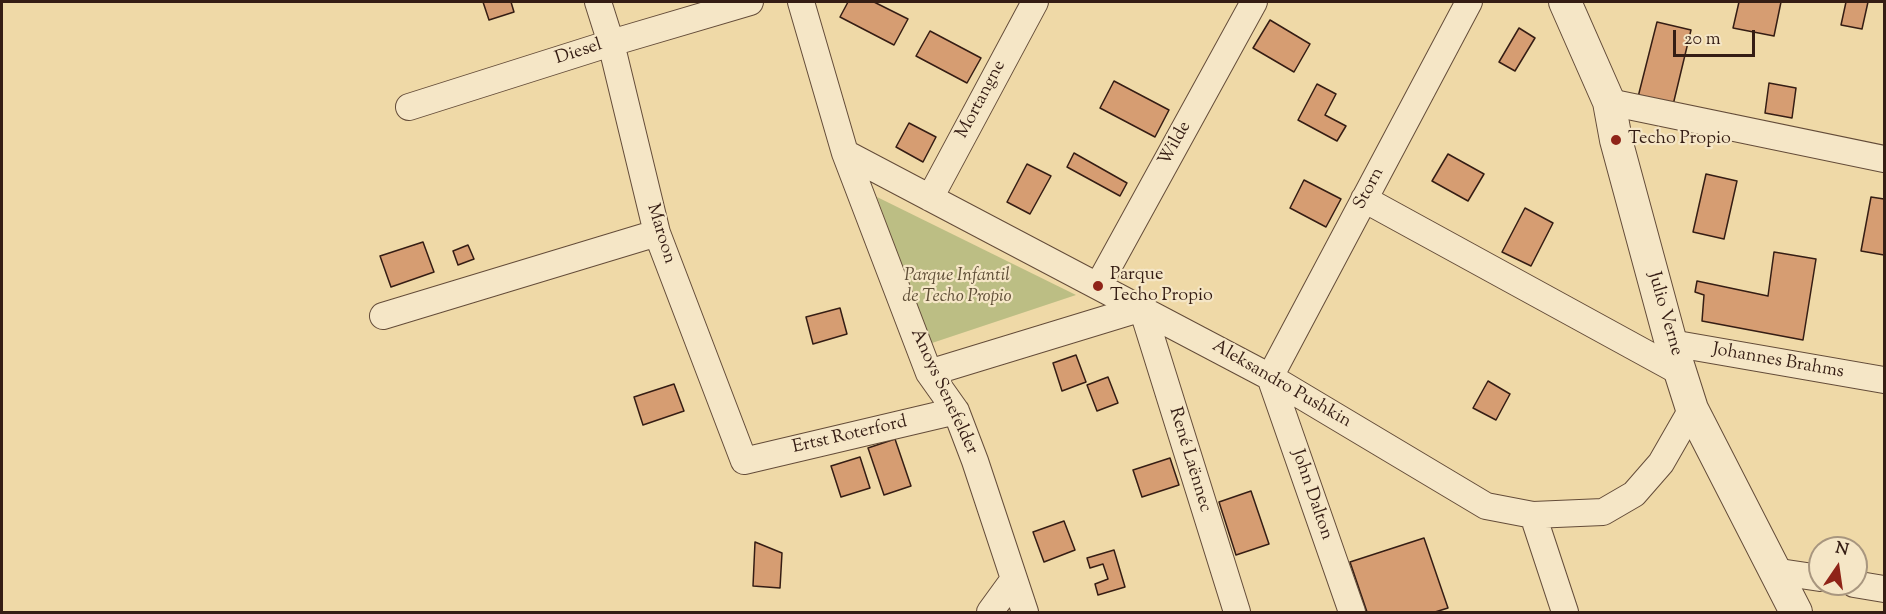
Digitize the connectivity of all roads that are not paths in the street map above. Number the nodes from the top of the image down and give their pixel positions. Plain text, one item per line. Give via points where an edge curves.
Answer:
1 (598, 2) edge
2 (750, 2) edge
3 (1035, 2) edge
4 (1254, 2) edge
5 (1469, 2) edge
6 (1565, 2) edge
7 (809, 8) edge
8 (611, 42) junction
9 (1609, 102) junction
10 (409, 107) dead end
11 (845, 153) junction
12 (1884, 159) edge
13 (930, 198) junction
14 (1364, 200) junction
15 (657, 233) junction
16 (1098, 286) junction
17 (1142, 308) junction
18 (383, 316) dead end
19 (1671, 343) junction
20 (1680, 372) junction
21 (929, 373) junction
22 (1270, 377) junction
23 (1884, 380) edge
24 (1692, 409) junction
25 (956, 411) junction
26 (744, 461) joint
27 (1533, 515) junction
28 (1773, 571) junction
29 (1808, 576) edge
30 (1014, 579) junction
31 (1868, 586) edge
32 (1884, 589) edge
33 (990, 612) edge
34 (1025, 612) edge
35 (1237, 612) edge
36 (1352, 612) edge
37 (1565, 612) edge
38 (1796, 612) edge

1 - 8 street, Maroon
2 - 8 street, Diesel
3 - 13 street, Mortangne
4 - 16 street, Wilde
5 - 14 street, Storn
6 - 9 street, Julio Verne
7 - 11 street, Anoys Senefelder
8 - 10 street, Diesel
8 - 15 street, Maroon
9 - 12 street
9 - 19 street, Julio Verne
11 - 13 street, Aleksandro Pushkin
11 - 21 street, Anoys Senefelder
13 - 16 street, Aleksandro Pushkin
14 - 20 street
14 - 22 street, Storn
15 - 18 street
15 - 26 street, Maroon
16 - 17 street, Aleksandro Pushkin
17 - 21 street
17 - 22 street, Aleksandro Pushkin
17 - 35 street, René Laënnec
19 - 20 street, Julio Verne
19 - 23 street, Johannes Brahms
20 - 24 street, Julio Verne
21 - 25 street, Anoys Senefelder
22 - 27 street, Aleksandro Pushkin via 1486,506
22 - 36 street, John Dalton
24 - 27 street, Aleksandro Pushkin via 1661,463 1634,494 1602,512
24 - 28 street, Julio Verne
25 - 26 street, Ertst Roterford
25 - 30 street, Anoys Senefelder
27 - 37 street
28 - 29 street
28 - 38 street, Julio Verne
30 - 33 street
30 - 34 street, Anoys Senefelder
31 - 32 street

